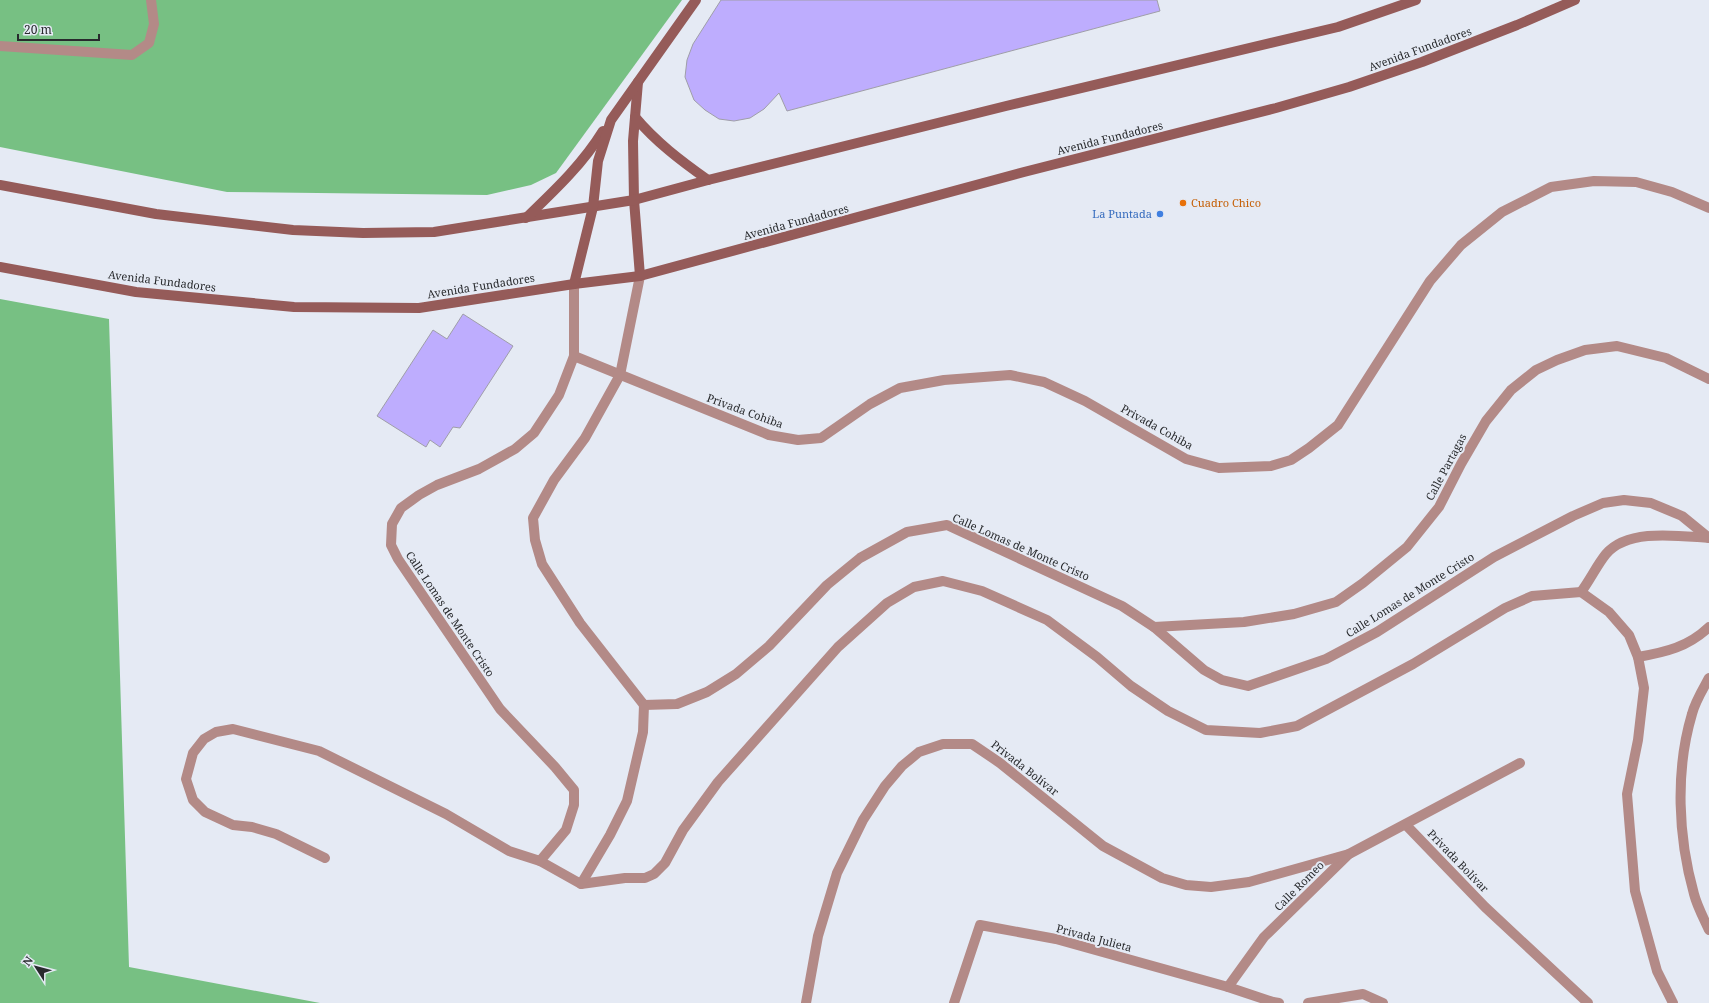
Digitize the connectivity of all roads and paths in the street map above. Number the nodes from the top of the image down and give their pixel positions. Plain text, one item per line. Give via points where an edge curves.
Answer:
1 (151, 0) edge
2 (696, 0) edge
3 (1416, 0) edge
4 (1575, 0) edge
5 (0, 46) edge
6 (638, 82) junction
7 (635, 117) junction
8 (611, 120) junction
9 (708, 180) junction
10 (0, 185) edge
11 (634, 200) junction
12 (592, 207) junction
13 (1709, 208) edge
14 (526, 218) junction
15 (0, 267) edge
16 (640, 276) junction
17 (574, 284) junction
18 (574, 356) junction
19 (620, 375) junction
20 (1709, 379) edge
21 (1709, 538) edge
22 (1581, 592) junction
23 (1154, 627) junction
24 (1709, 627) edge
25 (1638, 657) junction
26 (1709, 678) edge
27 (644, 705) junction
28 (1520, 763) dead end
29 (1406, 825) junction
30 (1349, 854) junction
31 (324, 858) dead end
32 (540, 861) junction
33 (581, 884) junction
34 (1709, 930) edge
35 (1228, 986) junction
36 (806, 1003) edge
37 (954, 1003) edge
38 (1279, 1003) edge
39 (1308, 1003) edge
40 (1383, 1003) edge
41 (1588, 1003) edge
42 (1673, 1003) edge

1 - 5 street via 154,24 148,43 132,54
2 - 6 main road
3 - 9 main road via 1338,27
4 - 16 main road, Avenida Fundadores via 1422,62 1341,89
6 - 7 main road
6 - 8 main road
7 - 9 main road via 672,154
7 - 11 main road
8 - 12 main road via 598,161
8 - 14 main road via 589,154
9 - 11 main road
10 - 14 main road via 156,214 293,230 434,232
11 - 12 main road
11 - 16 main road
12 - 14 main road
12 - 17 main road
13 - 19 street, Privada Cohiba via 1672,192 1636,182 1594,181 1551,187 1502,212 1461,245 1430,281 1338,425 1291,460 1271,466 1219,468 1186,459 1084,401 1044,382 1010,375 944,380 900,388 870,404 821,438 798,440 769,435
15 - 17 main road, Avenida Fundadores via 136,292 294,307 419,308
16 - 17 main road, Avenida Fundadores
16 - 19 street
17 - 18 street, Calle Lomas de Monte Cristo
18 - 19 street, Privada Cohiba
18 - 32 street, Calle Lomas de Monte Cristo via 559,395 534,433 516,449 479,469 437,485 419,495 401,508 392,524 391,545 398,559 500,709 556,767 574,790 574,805 566,830
19 - 27 street via 585,438 554,480 533,518 535,540 542,564 580,623
20 - 23 street, Calle Partagas via 1666,358 1617,346 1585,350 1557,360 1536,370 1511,390 1486,421 1460,464 1439,508 1407,547 1336,602 1294,614 1251,621
21 - 22 street via 1671,535 1634,538 1607,553
21 - 23 street, Calle Lomas de Monte Cristo via 1682,516 1651,503 1624,500 1603,503 1494,557 1378,632 1326,659 1248,686 1222,680 1204,670
22 - 25 street via 1610,612 1629,635
22 - 33 street via 1532,596 1476,624 1413,664 1297,726 1260,733 1206,730 1168,711 1131,686 1097,656 1047,620 982,591 943,581 914,586 887,603 838,647 718,782 683,830 665,863 654,874 645,878
23 - 27 street, Calle Lomas de Monte Cristo via 1122,606 947,525 907,532 860,558 827,585 769,646 736,674 707,692 677,704
24 - 25 street via 1686,644
25 - 42 street via 1644,688 1638,740 1627,794 1635,891 1657,970
26 - 34 street via 1692,712 1685,743 1681,802 1684,847 1694,895
27 - 33 street via 643,732 628,801
28 - 29 street, Privada Bolívar
29 - 30 street, Calle Romeo
29 - 41 street, Privada Bolívar via 1485,907
30 - 35 street, Calle Romeo via 1264,937
30 - 36 street, Privada Bolívar via 1249,882 1211,887 1186,885 1162,878 1104,846 1000,763 972,744 943,744 919,752 902,766 884,786 863,820 837,873 818,936
31 - 32 street via 276,834 233,825 205,812 193,800 186,779 193,753 204,739 216,732 233,730 319,751 446,814 509,851
32 - 33 street
35 - 37 street, Privada Julieta via 1056,939 980,925
35 - 38 street, Privada Julieta
39 - 40 street via 1363,994

